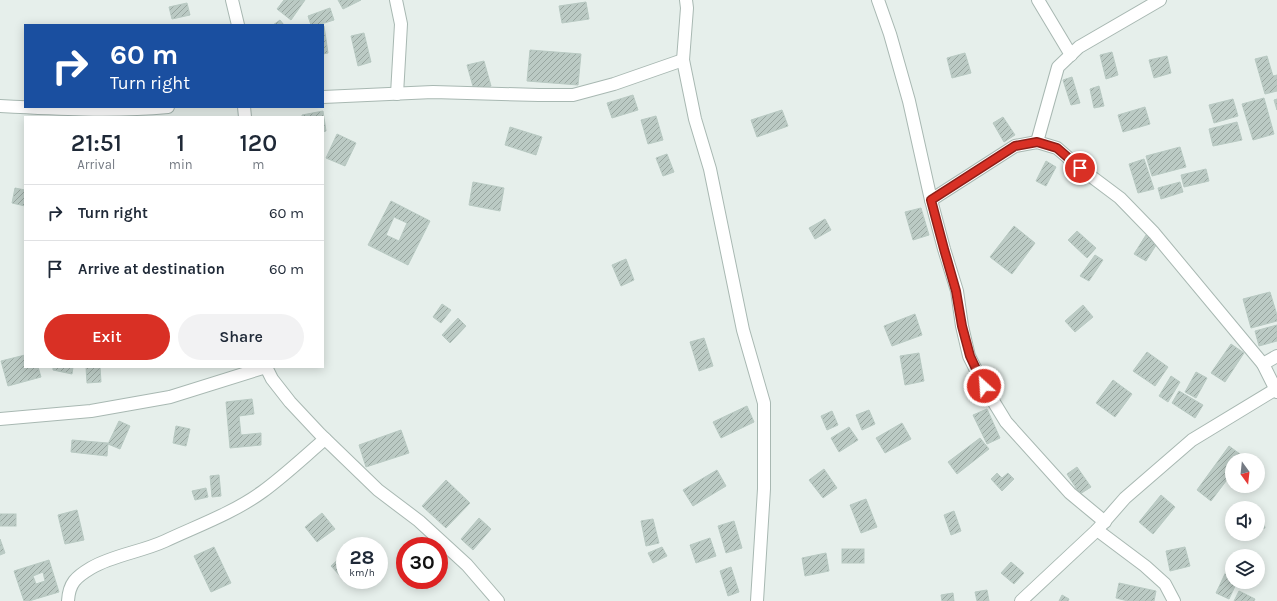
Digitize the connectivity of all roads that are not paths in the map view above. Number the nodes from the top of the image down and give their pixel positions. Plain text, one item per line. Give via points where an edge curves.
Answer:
1 (232, 0) edge
2 (396, 0) edge
3 (686, 0) edge
4 (878, 0) edge
5 (1038, 0) edge
6 (1160, 0) edge
7 (238, 24) edge
8 (1071, 55) junction
9 (683, 60) junction
10 (397, 94) junction
11 (324, 97) edge
12 (0, 106) edge
13 (24, 107) edge
14 (40, 108) edge
15 (152, 108) edge
16 (1037, 142) junction
17 (931, 200) junction
18 (1277, 356) edge
19 (1263, 364) junction
20 (263, 368) edge
21 (266, 368) edge
22 (1277, 391) edge
23 (0, 419) edge
24 (325, 439) junction
25 (1101, 526) junction
26 (68, 601) edge
27 (498, 601) edge
28 (757, 601) edge
29 (1021, 601) edge
30 (1174, 601) edge

1 - 7 street
2 - 10 street via 401,24
3 - 9 street
4 - 17 street via 909,101
5 - 8 street
6 - 8 street via 1079,47
8 - 16 street via 1058,67
9 - 10 street via 614,84 573,94
9 - 28 street via 695,119 710,169 743,330 764,403 764,489
10 - 11 street
12 - 13 street
14 - 15 street
16 - 17 street via 1015,146
16 - 19 street via 1057,148 1120,198 1154,233
17 - 25 street via 956,291 970,356 984,386 1006,422
18 - 19 street
19 - 22 street
20 - 23 street via 170,397 91,411
21 - 24 street via 290,402
22 - 25 street via 1192,440 1125,498
24 - 26 street via 261,492 231,510 162,542 108,560 76,578 69,590
24 - 27 street via 378,490 467,565
25 - 29 street
25 - 30 street via 1164,584

